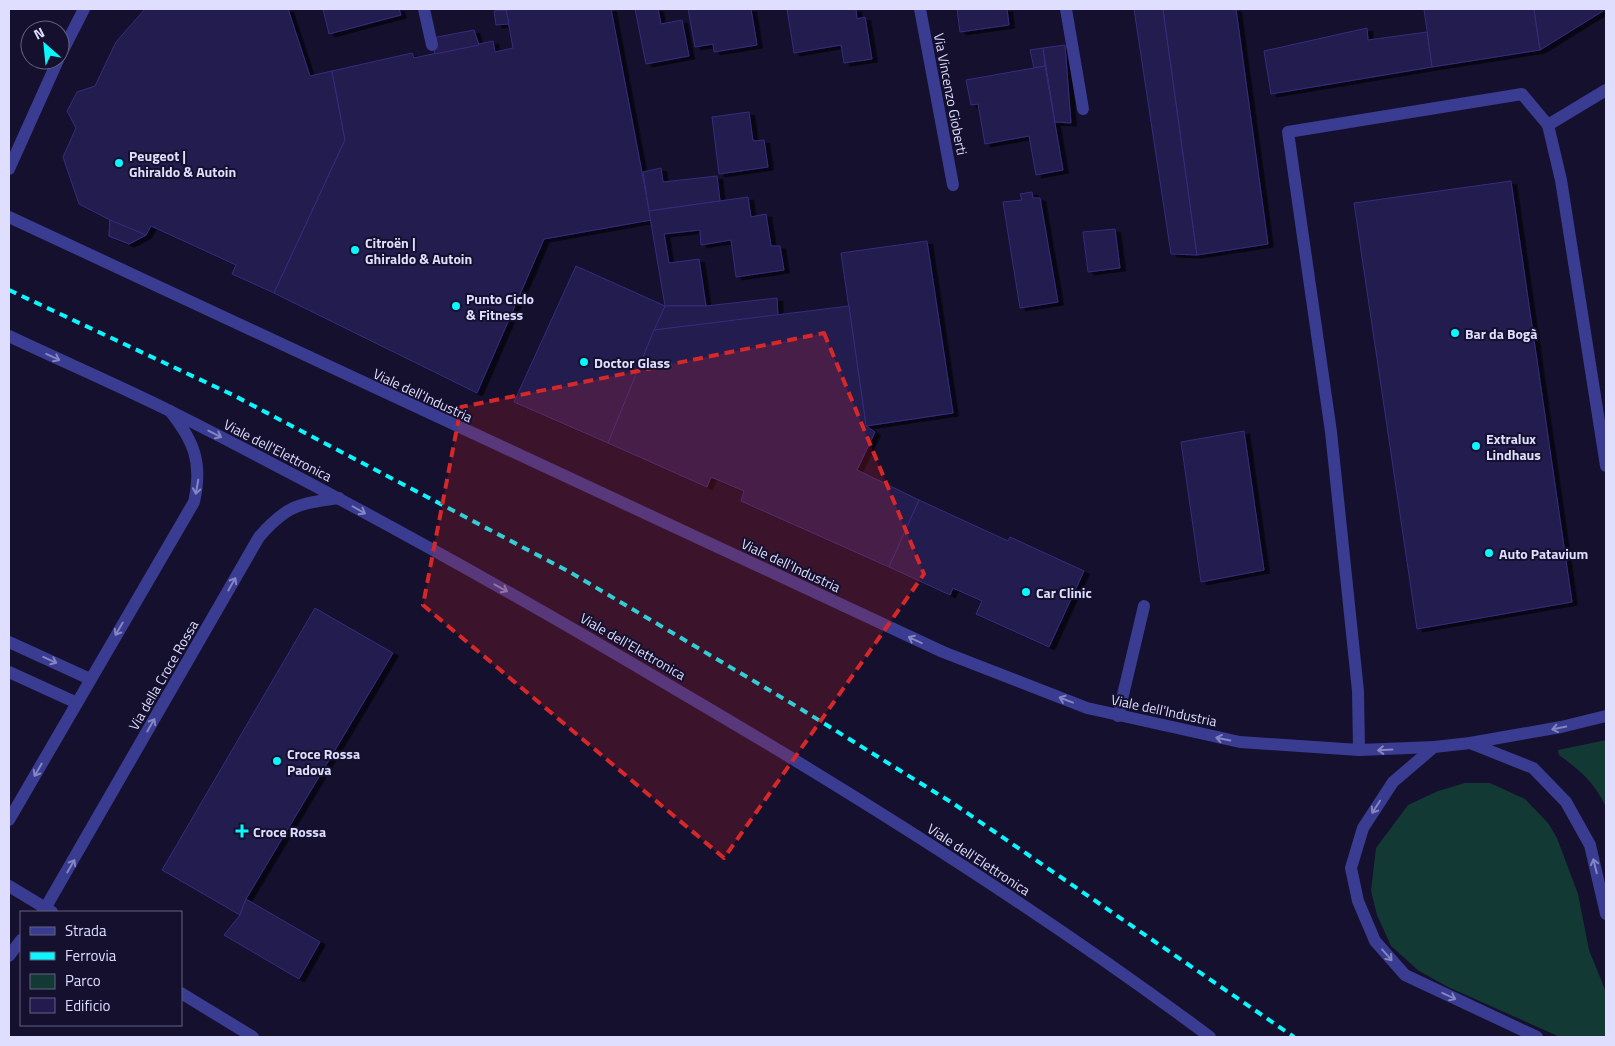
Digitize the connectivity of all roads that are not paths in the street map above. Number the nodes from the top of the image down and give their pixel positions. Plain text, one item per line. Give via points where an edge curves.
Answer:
1 (84, 9) edge
2 (424, 9) edge
3 (920, 9) edge
4 (1066, 9) edge
5 (70, 36) edge
6 (432, 45) dead end
7 (54, 70) edge
8 (1606, 90) edge
9 (1083, 110) dead end
10 (1548, 125) junction
11 (9, 169) edge
12 (953, 185) dead end
13 (9, 217) edge
14 (9, 336) edge
15 (170, 411) junction
16 (1606, 466) edge
17 (338, 498) junction
18 (1144, 606) dead end
19 (9, 642) edge
20 (9, 672) edge
21 (90, 679) junction
22 (77, 703) junction
23 (1118, 716) junction
24 (1606, 716) edge
25 (1470, 743) junction
26 (1434, 747) junction
27 (1359, 750) junction
28 (9, 820) edge
29 (9, 886) edge
30 (47, 911) edge
31 (1606, 914) edge
32 (20, 941) edge
33 (9, 956) edge
34 (182, 993) edge
35 (253, 1037) edge
36 (1210, 1037) edge
37 (1537, 1037) edge

1 - 5 street
2 - 6 street
3 - 12 street, Via Vincenzo Gioberti
4 - 9 street
7 - 11 street
8 - 10 street
10 - 16 street via 1561,180
10 - 27 street via 1522,94 1288,132 1331,432 1358,690
23 -> 13 street, Viale dell'Industria via 1087,708 943,652
14 -> 15 street, Viale dell'Elettronica
15 -> 17 street, Viale dell'Elettronica
15 -> 21 street via 185,430 195,451 198,482 194,502
30 -> 17 street, Via della Croce Rossa via 259,537 287,510 300,504
17 -> 36 street, Viale dell'Elettronica via 543,611 830,780 1070,938
18 - 23 street
19 -> 21 street
20 - 22 street
21 - 22 street
22 -> 28 street
27 -> 23 street, Viale dell'Industria via 1240,742
24 -> 25 street, Viale dell'Industria via 1561,728
25 - 26 street, Viale dell'Industria
31 -> 25 street via 1590,845 1566,802 1533,768
26 -> 27 street, Viale dell'Industria
26 -> 37 street via 1393,782 1363,828 1351,868 1358,901 1375,941 1405,976
29 - 30 street, Via della Croce Rossa
32 - 33 street
34 - 35 street

